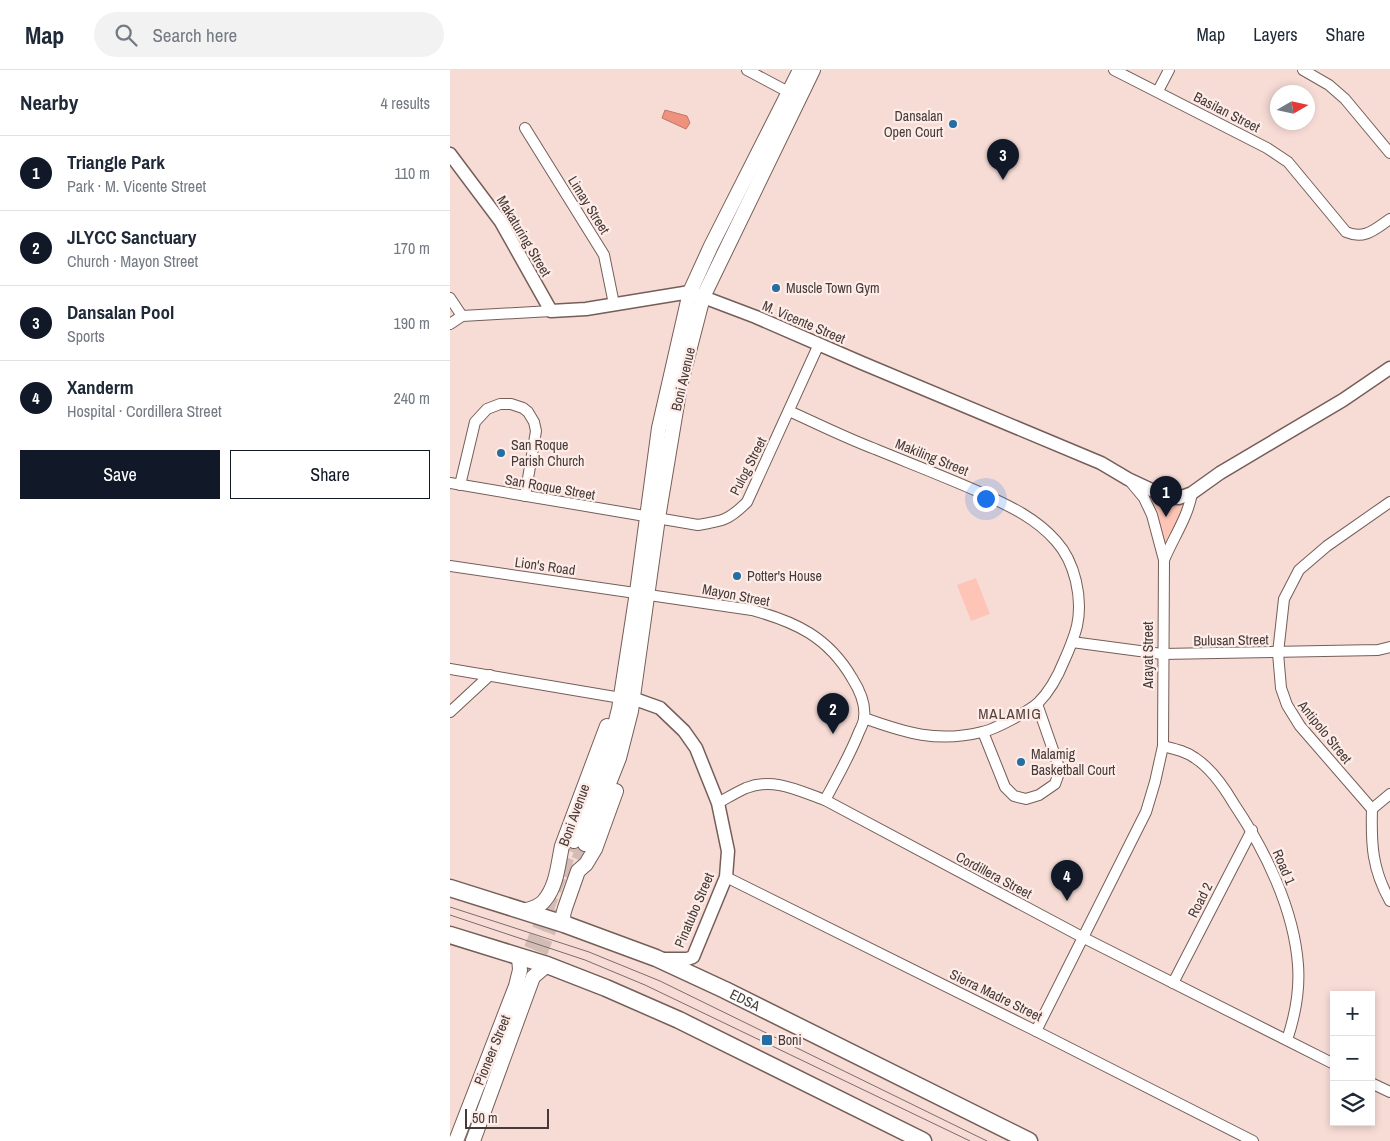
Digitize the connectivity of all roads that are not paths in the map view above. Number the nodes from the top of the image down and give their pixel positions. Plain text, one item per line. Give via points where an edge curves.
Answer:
1 (747, 70) edge
2 (800, 70) edge
3 (813, 70) edge
4 (1114, 70) edge
5 (1169, 70) edge
6 (1303, 70) edge
7 (1158, 91) junction
8 (794, 95) junction
9 (525, 128) dead end
10 (1390, 152) edge
11 (450, 154) edge
12 (1390, 219) edge
13 (696, 295) junction
14 (450, 298) edge
15 (614, 304) junction
16 (551, 311) junction
17 (462, 316) junction
18 (450, 324) edge
19 (818, 344) junction
20 (1390, 368) edge
21 (789, 411) junction
22 (1128, 478) junction
23 (455, 484) edge
24 (1192, 493) junction
25 (525, 496) junction
26 (1390, 502) edge
27 (652, 518) junction
28 (1164, 560) junction
29 (450, 566) edge
30 (642, 593) junction
31 (1072, 642) junction
32 (1390, 647) edge
33 (1278, 653) junction
34 (1162, 654) junction
35 (450, 669) edge
36 (490, 675) junction
37 (626, 704) junction
38 (1037, 704) junction
39 (450, 712) edge
40 (864, 718) junction
41 (983, 732) junction
42 (1163, 746) junction
43 (1390, 794) edge
44 (825, 800) junction
45 (718, 803) junction
46 (1372, 809) junction
47 (1252, 830) junction
48 (580, 842) tunnel mouth
49 (560, 863) junction
50 (578, 871) junction
51 (726, 877) junction
52 (450, 888) edge
53 (1390, 901) edge
54 (523, 911) junction
55 (564, 924) junction
56 (450, 935) edge
57 (1084, 938) junction
58 (519, 957) junction
59 (656, 958) junction
60 (547, 965) junction
61 (1173, 983) junction
62 (509, 1025) junction
63 (1036, 1031) junction
64 (1287, 1040) junction
65 (1330, 1062) edge
66 (1375, 1085) edge
67 (1390, 1092) edge
68 (456, 1141) edge
69 (473, 1141) edge
70 (923, 1141) edge
71 (1029, 1141) edge
72 (1253, 1141) edge

1 - 8 street
2 - 8 main road, Boni Avenue
3 - 8 main road, Boni Avenue
4 - 7 street, Basilan Street
5 - 7 street
6 - 10 street via 1345,99
7 - 12 street, Basilan Street via 1288,162 1346,232 1356,236 1366,234
8 - 13 main road, Boni Avenue via 711,246
9 - 15 street, Limay Street via 604,255
11 - 16 street, Makaturing Street via 501,222
13 - 15 street, M. Vicente Street
13 - 19 street, M. Vicente Street
13 - 27 main road, Boni Avenue via 677,342 659,428
14 - 17 street
15 - 16 street, M. Vicente Street
16 - 17 street, M. Vicente Street
17 - 18 street
19 - 21 street, Pulog Street
19 - 22 street, M. Vicente Street via 1101,463
20 - 24 street
21 - 27 street, Pulog Street via 747,502 734,515 698,525
21 - 31 street, Makiling Street via 985,494 1034,521 1062,548 1074,575 1078,624
22 - 24 street, M. Vicente Street via 1168,497 1179,498
22 - 28 street, M. Vicente Street via 1144,498 1152,515
23 - 25 street, San Roque Street
23 - 25 street via 475,422 487,409 511,404 528,412 536,431
24 - 28 street, Arayat Street via 1190,506
25 - 27 street, San Roque Street
26 - 33 street, Antipolo Street via 1299,570 1284,599
27 - 30 main road, Boni Avenue
28 - 34 street, Arayat Street
29 - 30 street, Lion's Road
30 - 37 main road, Boni Avenue
30 - 40 street, Mayon Street via 752,610 780,618 805,631 824,642 846,668 860,691
31 - 34 street, Bulusan Street
31 - 38 street, Makiling Street via 1049,690
32 - 33 street, Bulusan Street
33 - 34 street, Bulusan Street
33 - 46 street, Antipolo Street via 1281,688 1287,705 1300,726
34 - 42 street, Arayat Street
35 - 36 street, Pinatubo Street
36 - 37 street, Pinatubo Street
36 - 39 street
37 - 45 street, Pinatubo Street via 660,708 684,731 696,748
37 - 48 main road, Boni Avenue via 620,758
37 - 49 main road, Boni Avenue via 604,730 562,846
37 - 50 main road, Boni Avenue via 634,741 594,850
38 - 41 street, Makiling Street
38 - 41 street via 1060,770 1055,784 1039,794 1026,798 1014,796 1005,787
40 - 41 street, Makiling Street via 923,736 951,737
40 - 44 street, Mayon Street
42 - 47 street, Road 1 via 1182,750 1211,772
42 - 57 street, Arayat Street via 1146,812
43 - 46 street
44 - 45 street, Cordillera Street via 784,785 760,784
44 - 57 street, Cordillera Street
45 - 51 street, Pinatubo Street via 728,851
46 - 53 street via 1371,838 1376,870
47 - 61 street, Road 2
47 - 64 street, Road 1 via 1270,867 1295,941 1298,996
49 - 50 main road
49 - 54 main road, Boni Avenue via 544,901
50 - 55 main road, Boni Avenue via 563,915
51 - 59 street, Pinatubo Street via 692,957
51 - 63 street, Sierra Madre Street
52 - 54 highway, EDSA
54 - 55 highway, EDSA
55 - 59 highway, EDSA
56 - 58 highway
57 - 61 street, Cordillera Street
57 - 63 street, Arayat Street
58 - 60 highway
58 - 62 main road, Pioneer Street via 519,977
59 - 71 highway, EDSA
60 - 62 main road, Pioneer Street via 533,977
60 - 70 highway via 679,1020
61 - 64 street, Cordillera Street
62 - 68 main road, Pioneer Street
62 - 69 main road, Pioneer Street
63 - 72 street, Sierra Madre Street
64 - 65 street, Cordillera Street
66 - 67 street

